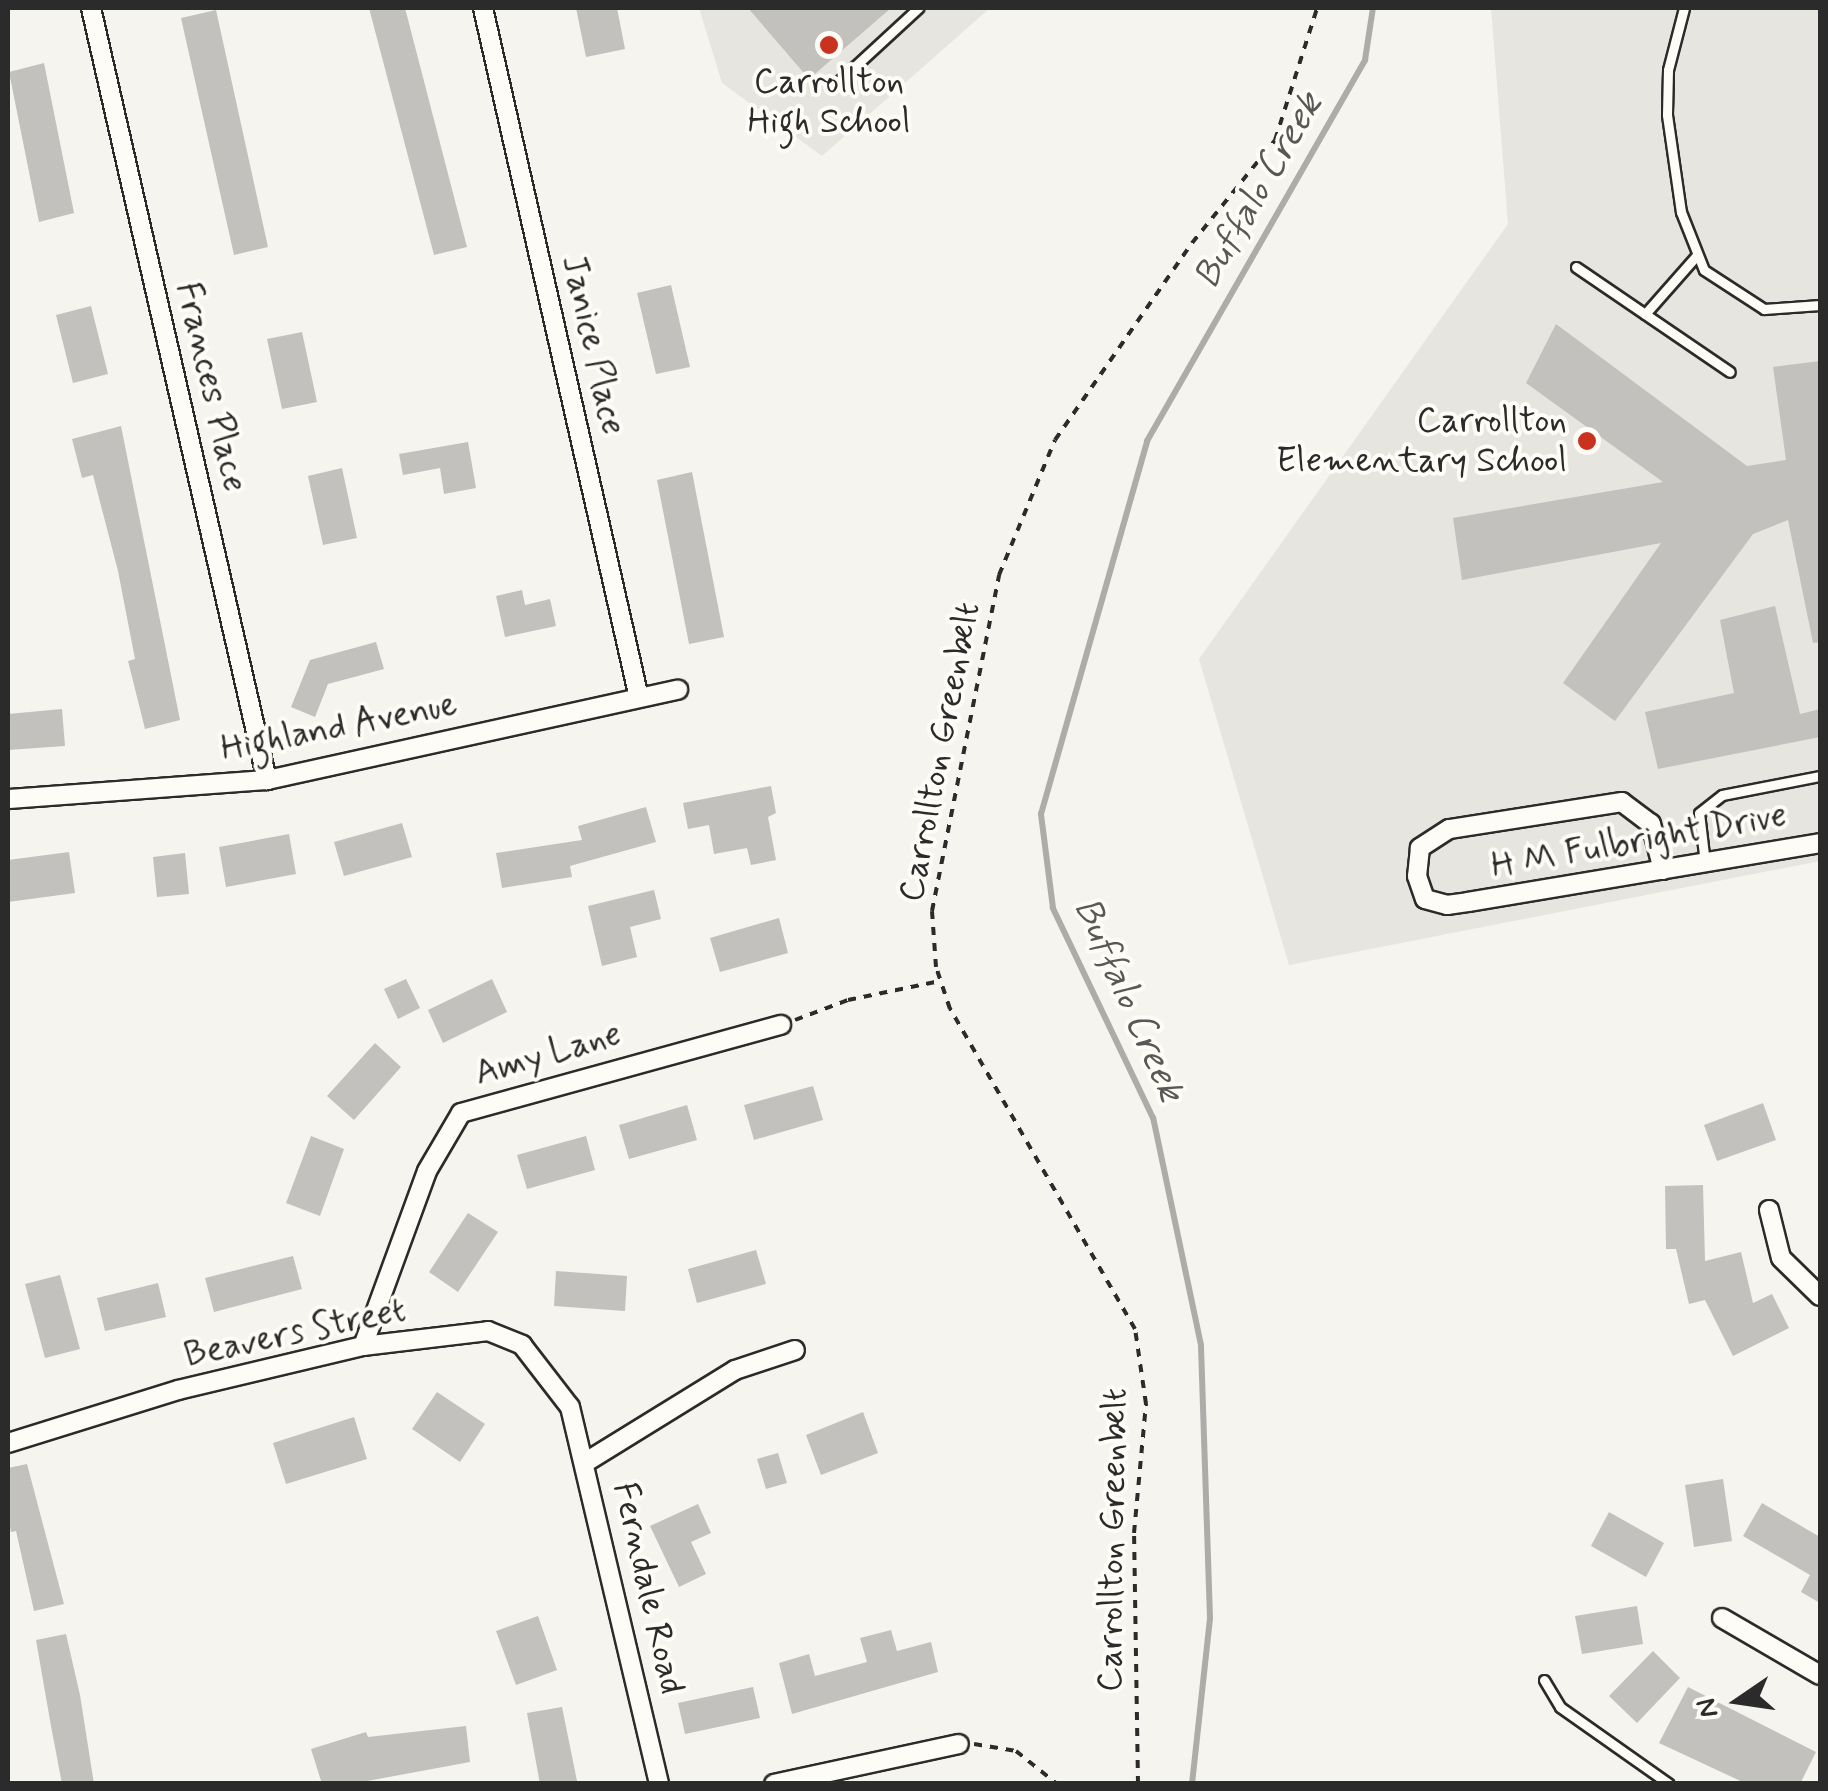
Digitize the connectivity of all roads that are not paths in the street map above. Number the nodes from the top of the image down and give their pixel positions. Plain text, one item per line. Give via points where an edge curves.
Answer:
1 (91, 8) edge
2 (483, 8) edge
3 (918, 8) edge
4 (1684, 8) edge
5 (839, 81) dead end
6 (1698, 255) junction
7 (1576, 266) dead end
8 (1820, 305) edge
9 (1645, 314) junction
10 (1730, 372) dead end
11 (678, 690) dead end
12 (639, 698) junction
13 (1820, 776) edge
14 (267, 780) junction
15 (8, 798) edge
16 (1820, 843) edge
17 (1706, 862) junction
18 (1663, 870) junction
19 (781, 1025) road end
20 (1768, 1210) dead end
21 (1820, 1296) edge
22 (363, 1346) junction
23 (795, 1350) dead end
24 (570, 1407) joint
25 (8, 1443) edge
26 (586, 1462) junction
27 (1722, 1618) dead end
28 (1820, 1675) edge
29 (1544, 1680) dead end
30 (959, 1744) road end
31 (659, 1784) edge
32 (774, 1784) edge
33 (1669, 1784) edge

1 - 14 street, Frances Place
2 - 12 street, Janice Place
3 - 5 lane
4 - 6 lane via 1668,70 1667,115 1682,212
6 - 8 lane via 1704,270 1764,309
6 - 9 lane
7 - 9 lane
9 - 10 lane
11 - 12 street, Highland Avenue
12 - 14 street, Highland Avenue
13 - 17 lane via 1722,795 1699,813
14 - 15 street, Highland Avenue
16 - 17 street, H M Fulbright Drive
17 - 18 street, H M Fulbright Drive
18 - 18 street, H M Fulbright Drive via 1468,902 1425,899 1417,876 1420,848 1449,829 1622,802 1651,824
19 - 22 street, Amy Lane via 461,1114 427,1171
20 - 21 street via 1781,1258
22 - 24 street, Beavers Street via 488,1331 522,1344
22 - 25 street, Beavers Street via 178,1390
23 - 26 street via 735,1370
24 - 26 street, Ferndale Road
26 - 31 street, Ferndale Road
27 - 28 street
29 - 33 lane via 1560,1707
30 - 32 street

